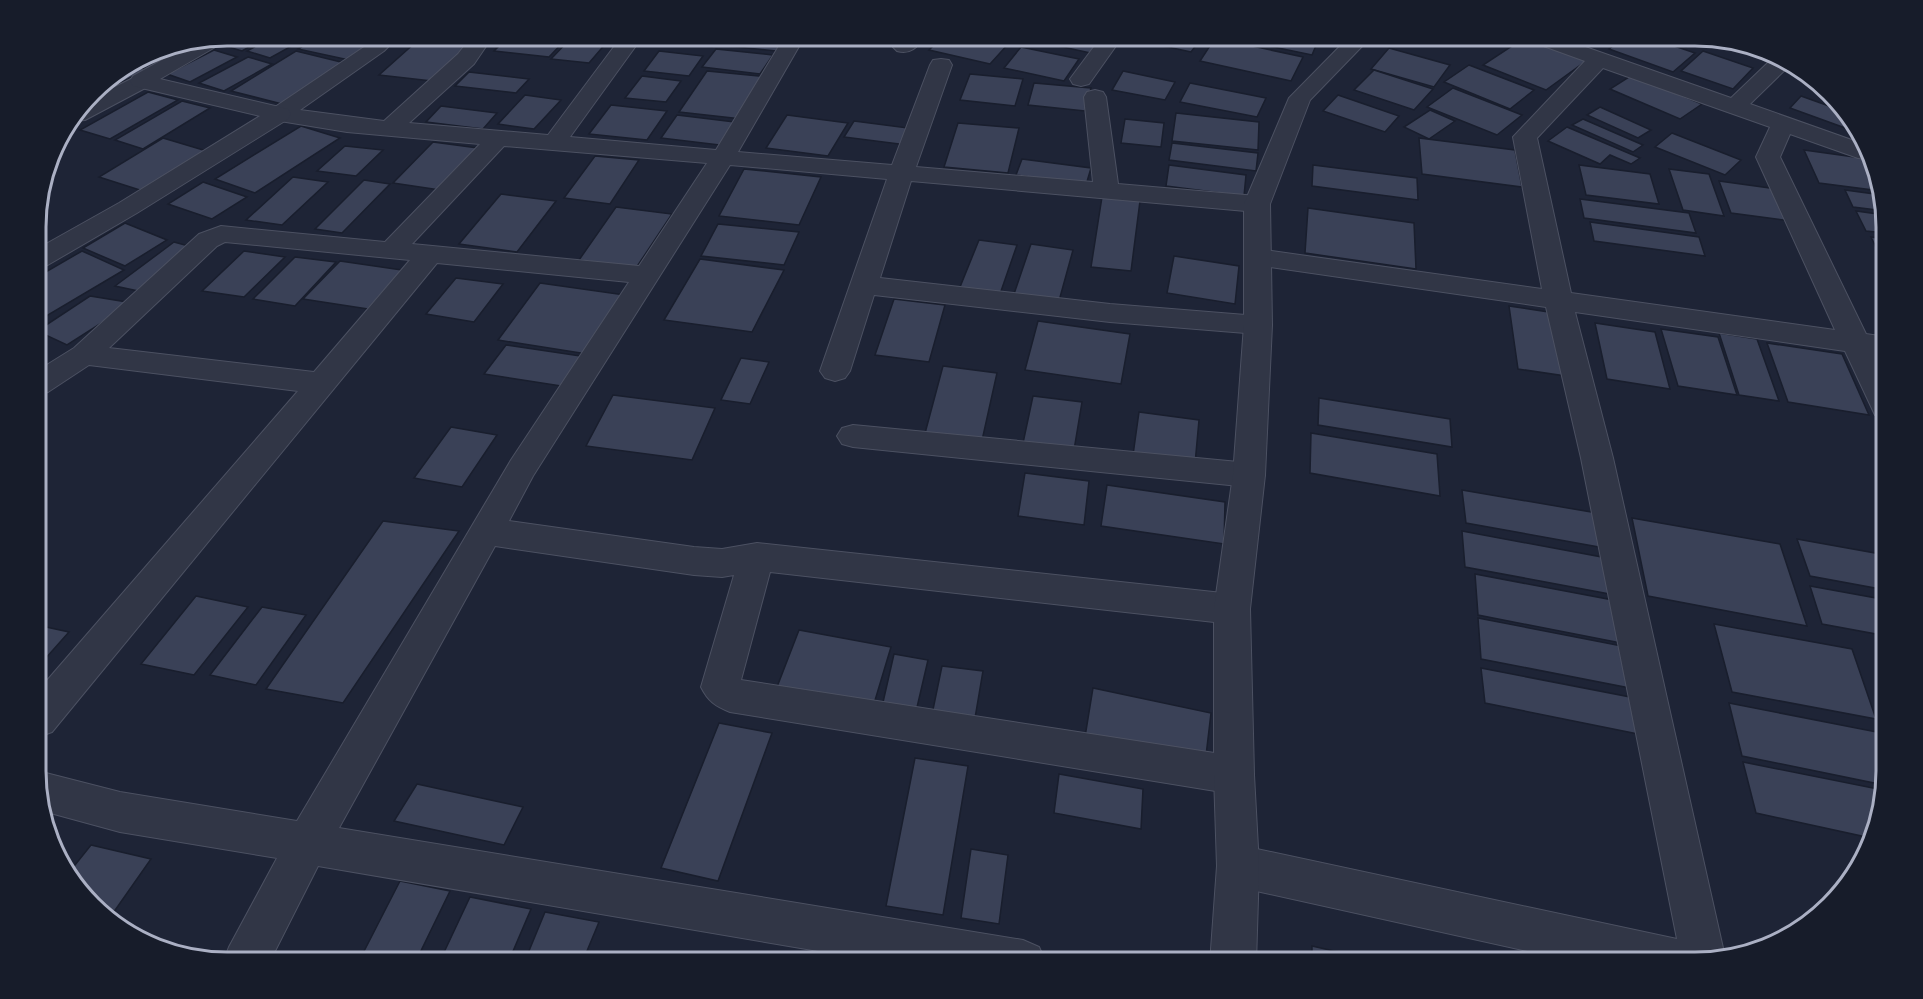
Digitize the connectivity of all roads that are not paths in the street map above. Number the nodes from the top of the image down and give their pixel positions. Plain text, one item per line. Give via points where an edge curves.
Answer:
1 (1108, 46) edge
2 (1352, 46) edge
3 (356, 47) edge
4 (475, 47) edge
5 (625, 47) edge
6 (789, 47) edge
7 (1586, 48) edge
8 (197, 49) edge
9 (941, 65) dead end
10 (1777, 66) edge
11 (141, 81) junction
12 (95, 106) edge
13 (1735, 106) junction
14 (280, 114) junction
15 (1784, 123) junction
16 (390, 128) junction
17 (499, 138) junction
18 (555, 142) junction
19 (1859, 151) edge
20 (722, 159) junction
21 (902, 172) junction
22 (1106, 191) junction
23 (1257, 204) junction
24 (392, 250) junction
25 (47, 254) edge
26 (430, 254) junction
27 (1257, 257) junction
28 (648, 275) junction
29 (864, 285) junction
30 (1558, 299) junction
31 (1258, 325) junction
32 (1854, 342) junction
33 (1876, 345) edge
34 (84, 355) junction
35 (835, 371) dead end
36 (47, 379) edge
37 (321, 383) junction
38 (1876, 387) edge
39 (853, 436) dead end
40 (1249, 475) junction
41 (486, 531) junction
42 (757, 557) junction
43 (1232, 609) junction
44 (47, 709) edge
45 (1234, 775) junction
46 (48, 793) edge
47 (308, 842) junction
48 (1238, 866) junction
49 (251, 952) edge
50 (958, 952) edge
51 (1234, 952) edge
52 (1634, 952) edge
53 (1702, 952) edge

1 - 22 street via 1088,88
2 - 23 street via 1300,98
3 - 14 street
4 - 16 street
5 - 18 street
6 - 20 street
7 - 13 street
7 - 30 street via 1525,136
8 - 11 street
9 - 21 street
10 - 13 street
11 - 12 street
11 - 14 street
13 - 15 street
14 - 16 street
14 - 25 street
15 - 19 street
15 - 32 street via 1768,158
16 - 17 street
17 - 18 street
17 - 24 street
18 - 20 street
20 - 21 street
20 - 28 street
21 - 22 street
21 - 29 street
22 - 23 street
23 - 27 street
24 - 26 street
24 - 34 street via 221,234 208,240
26 - 28 street
26 - 37 street
27 - 30 street
27 - 31 street
28 - 41 street via 522,468
29 - 31 street via 1110,313
29 - 35 street
30 - 32 street
30 - 53 street via 1597,458
31 - 40 street
32 - 33 street
32 - 38 street
34 - 36 street
34 - 37 street
37 - 44 street
39 - 40 street
40 - 43 street
41 - 42 street via 694,561 722,563
41 - 47 street
42 - 43 street
42 - 45 street via 720,687 730,695
43 - 45 street
45 - 48 street
46 - 47 street via 120,812
47 - 49 street
47 - 50 street
48 - 51 street
48 - 52 street

